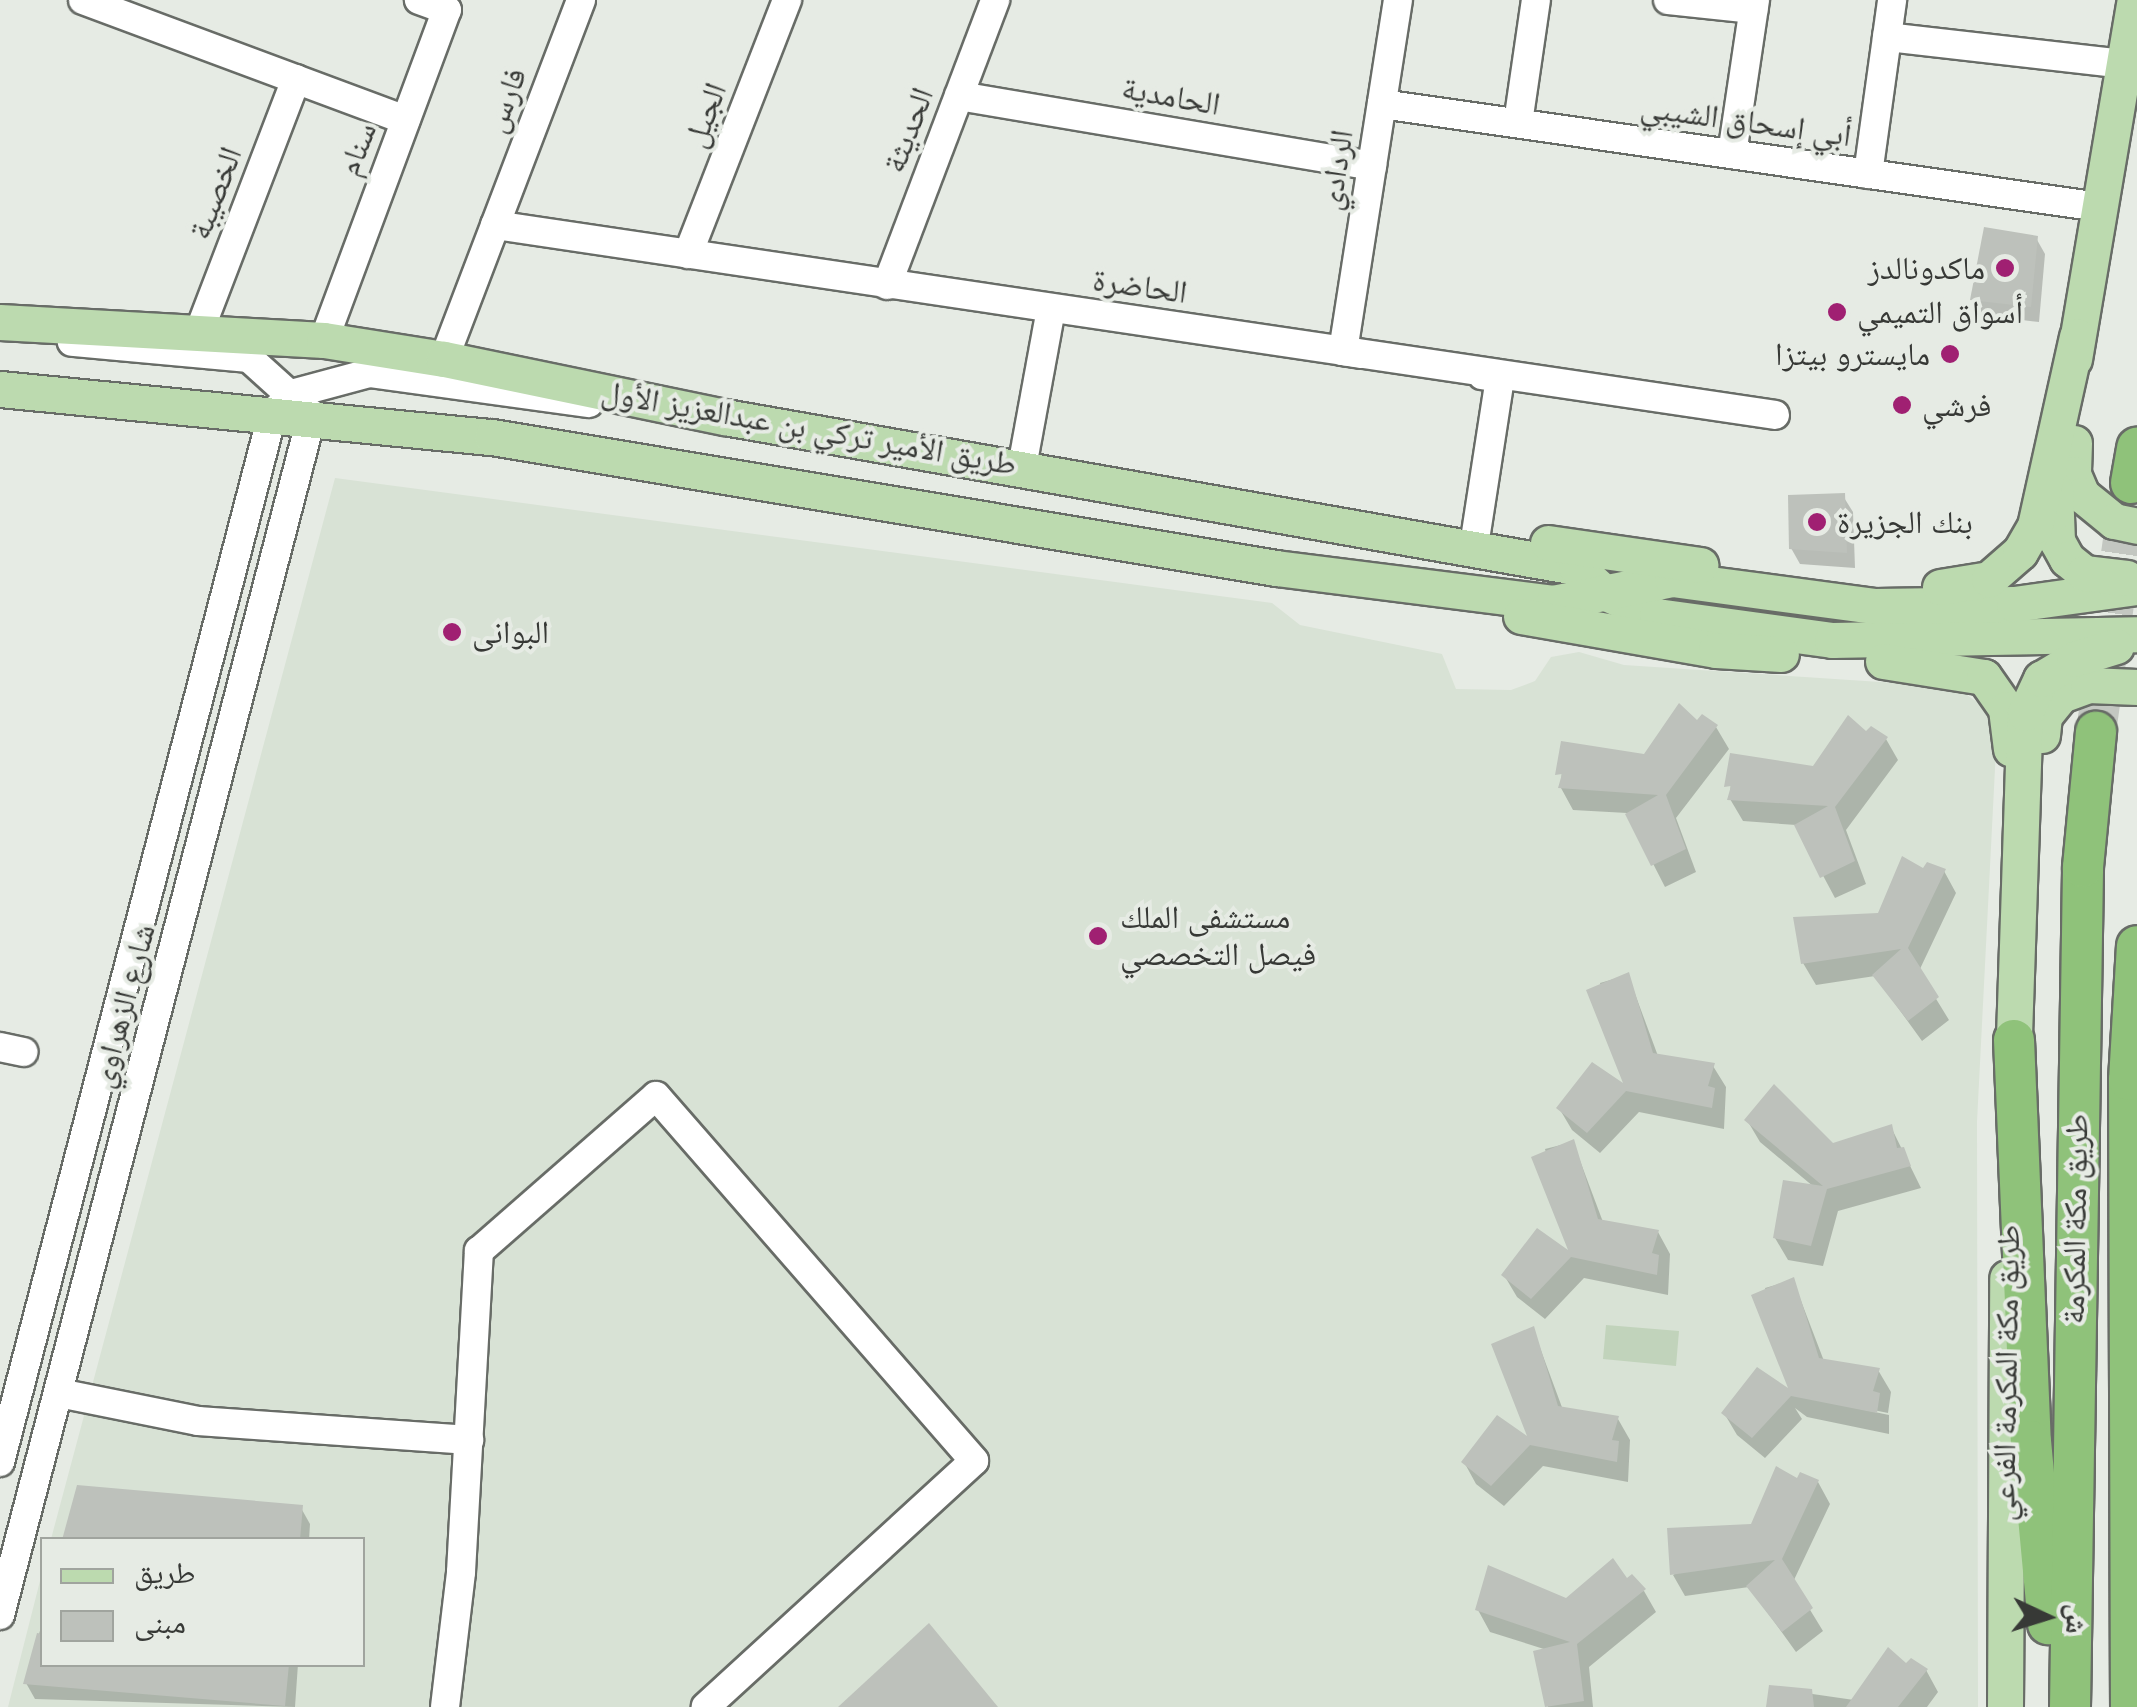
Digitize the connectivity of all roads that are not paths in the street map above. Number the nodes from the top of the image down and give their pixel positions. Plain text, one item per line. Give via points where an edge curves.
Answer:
1 (83, 0) edge
2 (420, 0) edge
3 (581, 0) edge
4 (787, 0) edge
5 (995, 0) edge
6 (1398, 0) edge
7 (1536, 0) edge
8 (1668, 0) edge
9 (1892, 0) edge
10 (2135, 0) edge
11 (449, 5) edge
12 (1754, 5) edge
13 (1887, 37) junction
14 (2124, 64) junction
15 (296, 79) junction
16 (959, 96) junction
17 (1382, 104) junction
18 (405, 120) junction
19 (1518, 123) junction
20 (1732, 154) junction
21 (1372, 166) junction
22 (1868, 174) junction
23 (2100, 207) junction
24 (495, 225) junction
25 (688, 254) junction
26 (886, 284) junction
27 (1051, 309) junction
28 (0, 322) edge
29 (199, 332) junction
30 (0, 335) edge
31 (2077, 338) junction
32 (324, 340) junction
33 (1343, 351) junction
34 (444, 359) junction
35 (0, 390) edge
36 (294, 406) junction
37 (1775, 415) dead end
38 (725, 417) junction
39 (1022, 467) junction
40 (1249, 510) junction
41 (2137, 526) edge
42 (1476, 533) junction
43 (1276, 568) junction
44 (2137, 583) edge
45 (1604, 592) junction
46 (2137, 636) edge
47 (2137, 687) edge
48 (2096, 732) tunnel mouth
49 (2137, 946) edge
50 (2014, 1040) junction
51 (60, 1393) junction
52 (468, 1440) junction
53 (0, 1462) edge
54 (0, 1615) edge
55 (445, 1707) edge
56 (706, 1707) edge
57 (2005, 1707) edge
58 (2056, 1707) edge
59 (2070, 1707) edge
60 (2131, 1707) edge

1 - 15 street
2 - 11 street, سنام
3 - 24 street, فارس
4 - 25 street, الجيل
5 - 16 street, الحديثة
6 - 17 street, الردادي
7 - 19 street
8 - 12 street
9 - 13 street
10 - 14 main road
11 - 18 street, سنام
12 - 20 street
13 - 14 street
13 - 22 street
14 - 23 main road
15 - 18 street
15 - 29 street, الخصيبة
16 - 21 street, الحامدية
16 - 26 street, الحديثة
17 - 19 street, أبي إسحاق الشيبي
17 - 21 street, الردادي
18 - 32 street, سنام
19 - 20 street, أبي إسحاق الشيبي
20 - 22 street, أبي إسحاق الشيبي
21 - 33 street, الردادي
22 - 23 street, أبي إسحاق الشيبي
23 - 31 main road
24 - 25 street, الحاضرة
24 - 34 street, فارس
25 - 26 street, الحاضرة
26 - 27 street, الحاضرة
27 - 33 street, الحاضرة
27 - 39 street
28 - 29 main road, طريق الأمير تركي بن عبدالعزيز الأول
29 - 32 main road, طريق الأمير تركي بن عبدالعزيز الأول
30 - 36 street via 249,358
31 - 41 main road via 2072,474 2096,510
31 - 42 main road via 2035,526 2020,552 1989,579 1953,588 1846,585
31 - 44 main road via 2052,503 2058,541 2084,573
32 - 34 main road, طريق الأمير تركي بن عبدالعزيز الأول
33 - 37 street, الحاضرة
33 - 42 street via 1500,378
34 - 38 main road, طريق الأمير تركي بن عبدالعزيز الأول
35 - 36 main road, طريق الأمير تركي بن عبدالعزيز الأول
36 - 38 street via 338,377 404,374 546,399
36 - 43 main road, طريق الأمير تركي بن عبدالعزيز الأول
36 - 51 street, شارع الزهراوي
36 - 53 street
38 - 39 main road, طريق الأمير تركي بن عبدالعزيز الأول
39 - 40 main road, طريق الأمير تركي بن عبدالعزيز الأول
40 - 42 main road
40 - 45 main road, طريق الأمير تركي بن عبدالعزيز الأول via 1576,568
43 - 45 main road, طريق الأمير تركي بن عبدالعزيز الأول via 1553,602
43 - 50 main road via 1680,644 1964,669 1984,677 1998,691 2012,736
44 - 45 main road, طريق الأمير تركي بن عبدالعزيز الأول via 2014,604 1874,606 1672,579
45 - 46 main road, طريق الأمير تركي بن عبدالعزيز الأول via 1657,616 1832,640
46 - 50 main road via 2041,679 2025,712
47 - 50 main road via 2088,685 2061,696 2044,716
48 - 59 highway, طريق مكة المكرمة via 2083,866
49 - 60 highway, طريق مكة المكرمة via 2129,1080
50 - 57 main road, طريق مكة المكرمة الفرعي via 2001,1500
50 - 58 highway via 2031,1441
51 - 52 street via 198,1421
51 - 54 street, شارع الزهراوي
52 - 55 street
52 - 56 street via 479,1252 656,1096 974,1462

